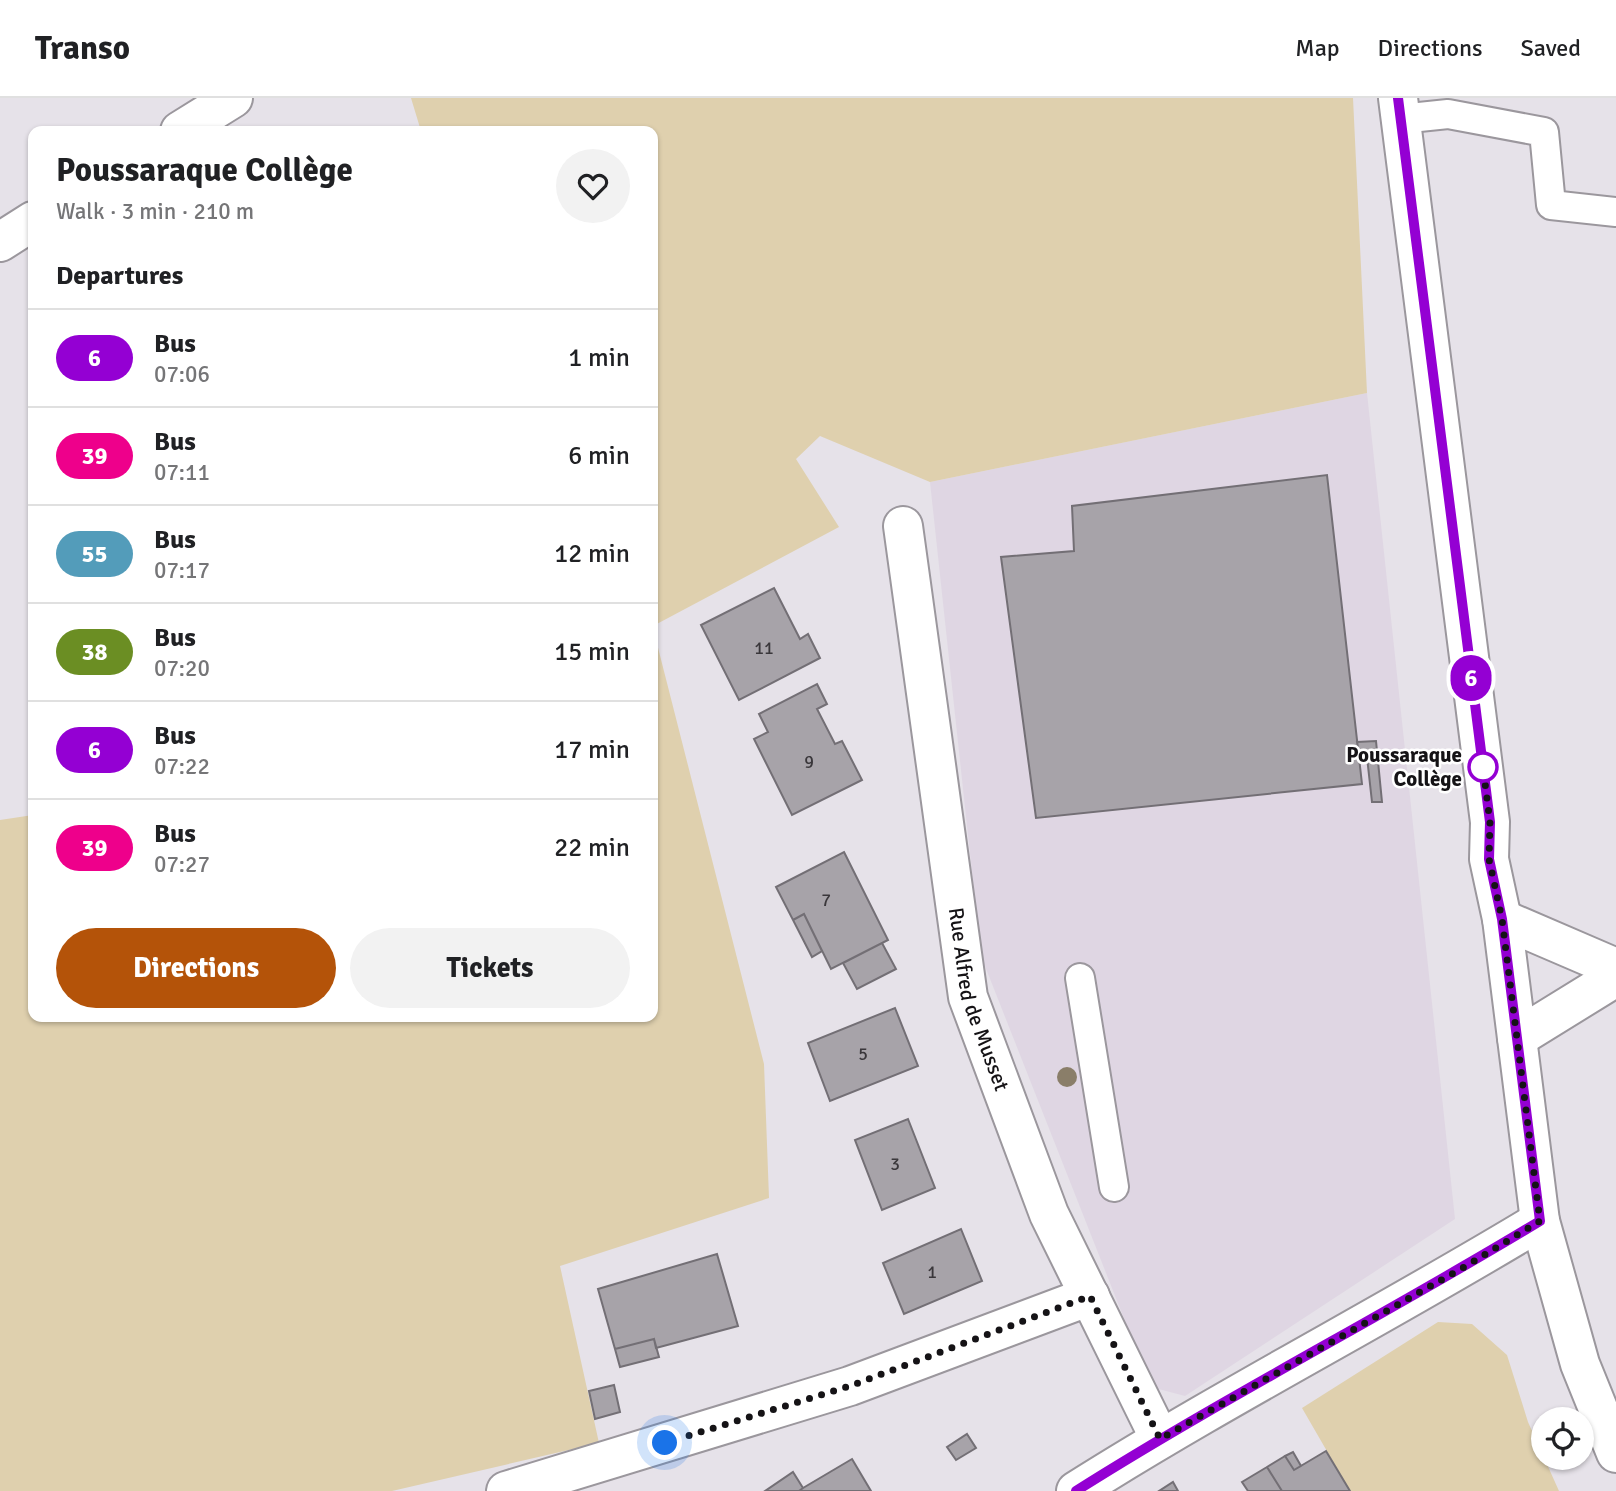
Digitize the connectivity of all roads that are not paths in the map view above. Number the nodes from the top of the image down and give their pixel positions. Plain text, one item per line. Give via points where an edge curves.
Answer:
1 (233, 98) edge
2 (1399, 108) edge
3 (188, 126) edge
4 (1616, 212) edge
5 (28, 225) edge
6 (0, 242) edge
7 (903, 526) dead end
8 (1502, 919) junction
9 (1616, 968) edge
10 (1616, 977) edge
11 (1080, 978) dead end
12 (1517, 1038) junction
13 (1115, 1187) dead end
14 (1540, 1221) junction
15 (1090, 1296) junction
16 (1160, 1439) junction
17 (1616, 1454) edge
18 (506, 1491) edge
19 (1076, 1491) edge

1 - 3 street
2 - 4 lane via 1544,132 1551,205
2 - 8 street via 1490,822 1489,859
5 - 6 street
7 - 15 street, Rue Alfred de Musset via 968,998 1049,1214
8 - 9 street
8 - 12 street
10 - 12 street
11 - 13 lane
12 - 14 street
14 - 16 street
14 - 17 street via 1580,1364
15 - 16 street, Rue Alfred de Musset
15 - 18 street via 850,1386
16 - 19 street

